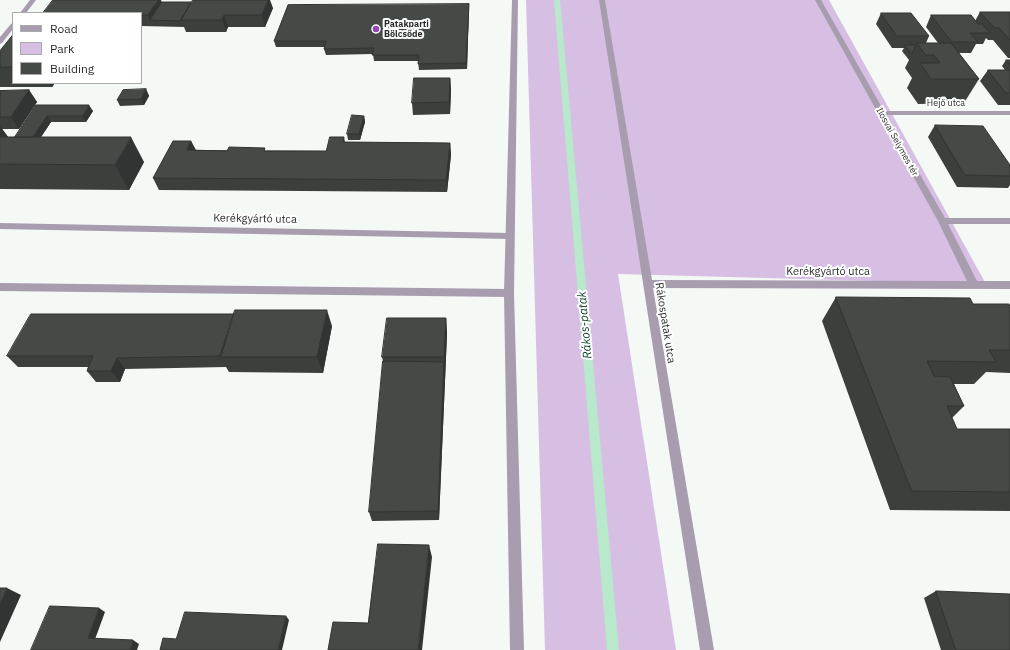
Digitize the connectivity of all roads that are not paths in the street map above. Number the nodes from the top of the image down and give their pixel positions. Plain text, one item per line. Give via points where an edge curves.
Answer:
1 (33, 0) edge
2 (515, 0) edge
3 (602, 0) edge
4 (818, 0) edge
5 (23, 12) edge
6 (12, 26) edge
7 (0, 42) edge
8 (881, 113) junction
9 (1010, 113) edge
10 (942, 221) junction
11 (1010, 221) edge
12 (0, 226) edge
13 (510, 236) junction
14 (647, 284) junction
15 (974, 285) junction
16 (1010, 285) edge
17 (0, 287) edge
18 (510, 293) junction
19 (517, 650) edge
20 (707, 650) edge

1 - 5 street
2 - 13 street
3 - 14 street, Rákospatak utca
4 - 8 street, Ilosvai Selymes tér
6 - 7 street
8 - 9 street, Hejő utca
8 - 10 street, Ilosvai Selymes tér
10 - 11 street
10 - 15 street, Ilosvai Selymes tér
12 - 13 street, Kerékgyártó utca
13 - 18 street
14 - 15 street, Kerékgyártó utca
14 - 20 street, Rákospatak utca
15 - 16 street, Kerékgyártó utca
17 - 18 street
18 - 19 street

